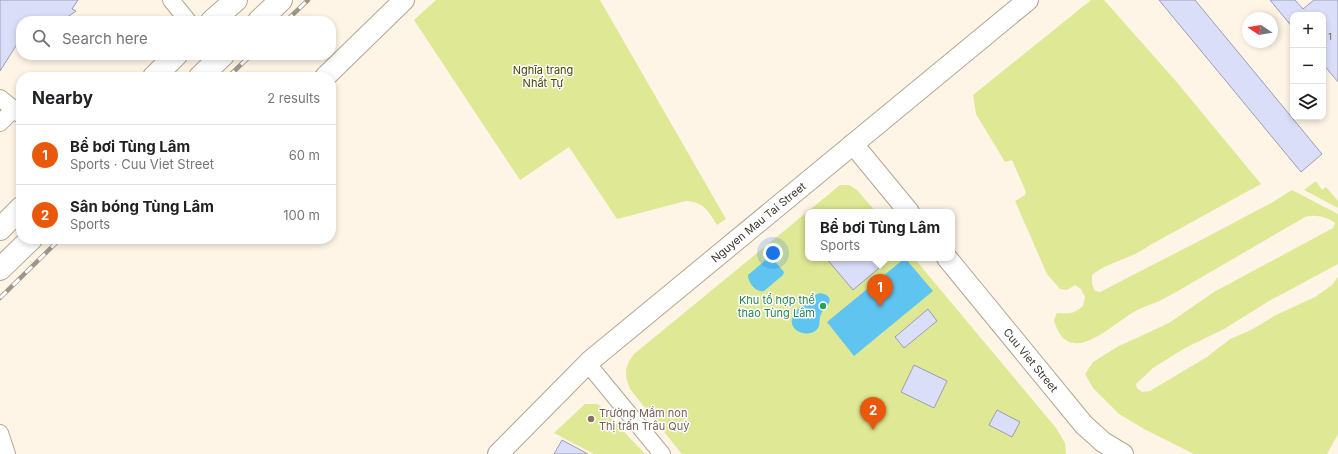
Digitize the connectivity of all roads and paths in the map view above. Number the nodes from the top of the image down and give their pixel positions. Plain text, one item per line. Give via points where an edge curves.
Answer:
1 (172, 0) edge
2 (236, 0) edge
3 (281, 0) edge
4 (404, 0) edge
5 (1028, 0) edge
6 (184, 16) edge
7 (218, 16) edge
8 (264, 16) edge
9 (171, 60) edge
10 (219, 60) edge
11 (159, 72) edge
12 (205, 72) edge
13 (330, 72) edge
14 (0, 98) edge
15 (16, 111) edge
16 (16, 113) edge
17 (0, 123) edge
18 (853, 144) junction
19 (907, 209) edge
20 (16, 213) edge
21 (0, 229) edge
22 (26, 244) edge
23 (949, 261) edge
24 (0, 269) edge
25 (588, 364) junction
26 (0, 433) edge
27 (7, 454) edge
28 (498, 454) edge
29 (662, 454) edge
30 (1122, 454) edge

1 - 6 street
2 - 7 highway
3 - 8 highway
4 - 13 street
5 - 18 street, Nguyen Mau Tai Street
9 - 11 highway
10 - 12 highway
14 - 15 street
16 - 17 street
18 - 19 street
18 - 25 street, Nguyen Mau Tai Street
20 - 21 highway
22 - 24 highway
23 - 30 street, Cuu Viet Street via 1084,425 1101,441
25 - 28 street, Nguyen Mau Tai Street
25 - 29 street
26 - 27 street

